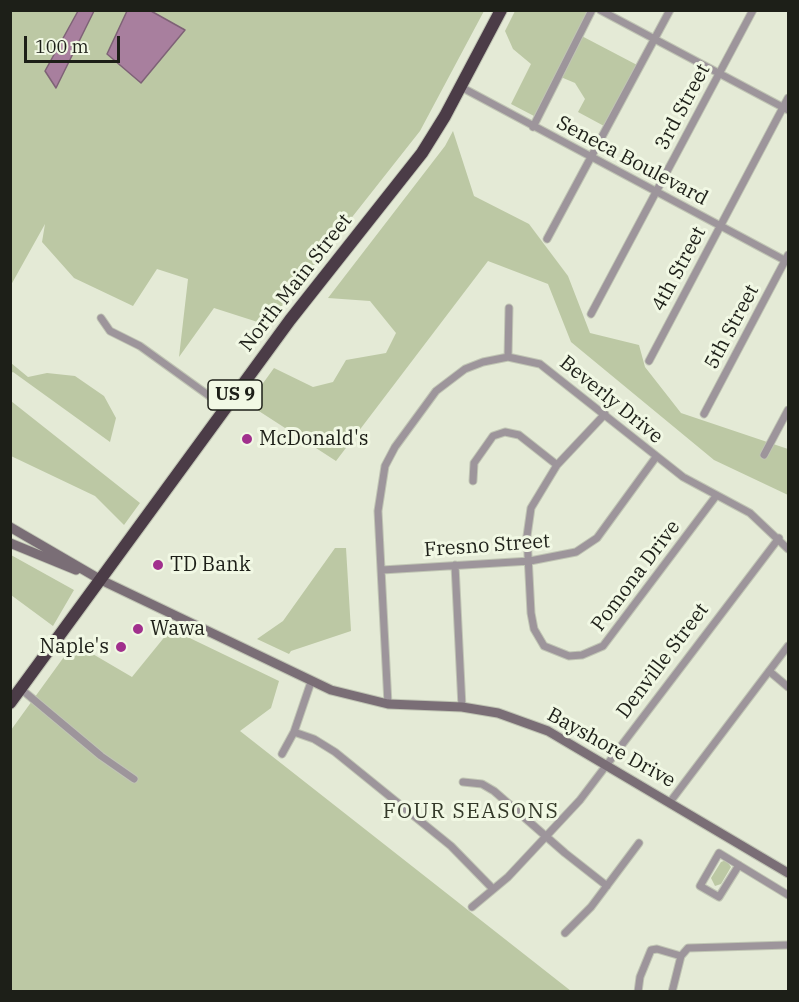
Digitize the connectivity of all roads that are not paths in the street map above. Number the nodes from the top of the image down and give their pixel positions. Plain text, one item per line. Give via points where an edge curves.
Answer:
1 (501, 10) edge
2 (592, 10) edge
3 (600, 10) edge
4 (670, 10) edge
5 (753, 10) edge
6 (610, 12) edge
7 (654, 39) junction
8 (719, 73) junction
9 (461, 87) junction
10 (789, 98) edge
11 (786, 108) edge
12 (532, 127) junction
13 (592, 158) junction
14 (657, 191) junction
15 (721, 226) junction
16 (547, 239) dead end
17 (788, 259) edge
18 (509, 308) dead end
19 (591, 314) dead end
20 (101, 318) dead end
21 (508, 357) junction
22 (650, 361) dead end
23 (226, 408) junction
24 (789, 410) edge
25 (604, 414) junction
26 (704, 414) dead end
27 (764, 455) dead end
28 (656, 457) junction
29 (557, 465) junction
30 (473, 481) dead end
31 (716, 496) junction
32 (10, 527) edge
33 (779, 538) junction
34 (10, 543) edge
35 (789, 549) edge
36 (530, 561) junction
37 (455, 565) junction
38 (382, 570) junction
39 (101, 580) junction
40 (789, 646) edge
41 (769, 671) junction
42 (311, 682) junction
43 (789, 687) edge
44 (21, 689) junction
45 (10, 704) edge
46 (388, 704) junction
47 (462, 707) junction
48 (294, 732) junction
49 (282, 754) dead end
50 (606, 764) junction
51 (134, 779) dead end
52 (463, 782) dead end
53 (670, 802) junction
54 (546, 837) junction
55 (639, 843) dead end
56 (739, 865) junction
57 (789, 873) edge
58 (607, 886) junction
59 (493, 890) junction
60 (789, 896) edge
61 (472, 907) dead end
62 (565, 933) dead end
63 (789, 945) edge
64 (681, 956) junction
65 (638, 992) edge
66 (672, 992) edge

1 - 9 highway, US 9
2 - 12 street
3 - 6 street
4 - 7 street
5 - 8 street, 3rd Street
6 - 7 street
7 - 8 street
7 - 13 street
8 - 11 street
8 - 14 street, 3rd Street
9 - 12 street, Seneca Boulevard
9 - 23 highway, North Main Street / US 9 via 422,153
10 - 11 street, 4th Street
11 - 15 street, 4th Street
12 - 13 street, Seneca Boulevard
13 - 14 street, Seneca Boulevard
13 - 16 street
14 - 15 street, Seneca Boulevard
14 - 19 street, 3rd Street
15 - 17 street, Seneca Boulevard
15 - 22 street, 4th Street
17 - 26 street, 5th Street
18 - 21 street
20 - 23 street via 110,331 140,346
21 - 25 street, Beverly Drive via 540,364
21 - 38 street, Beverly Drive via 483,362 447,380 395,447 385,466 379,493
23 - 39 highway, North Main Street / US 9
24 - 27 street
25 - 28 street, Beverly Drive
25 - 29 street, Pomona Drive
28 - 31 street, Beverly Drive
28 - 36 street, Fresno Street via 597,538 562,557
29 - 30 street via 519,435 505,432 487,443 474,463
29 - 36 street, Pomona Drive via 531,508 527,536
31 - 33 street, Beverly Drive via 750,513
31 - 36 street, Pomona Drive via 603,646 587,654 564,655 544,646 537,635 531,613
32 - 39 street
33 - 35 street, Beverly Drive
33 - 50 street, Denville Street
34 - 39 street
36 - 37 street, Fresno Street
37 - 38 street, Fresno Street
37 - 47 street
38 - 46 street, Beverly Drive
39 - 42 street, Bayshore Drive
39 - 44 highway, North Main Street / US 9
40 - 41 street
41 - 43 street
41 - 53 street
42 - 46 street, Bayshore Drive via 352,697
42 - 48 street
44 - 45 highway, North Main Street / US 9
44 - 51 street
46 - 47 street, Bayshore Drive
47 - 50 street, Bayshore Drive via 534,725
48 - 49 street
48 - 59 street via 334,752 451,846
50 - 53 street, Bayshore Drive
50 - 54 street, Denville Street
52 - 54 street via 482,784 494,791
53 - 57 street, Bayshore Drive
54 - 58 street
54 - 59 street, Denville Street
55 - 58 street
56 - 56 street via 719,853 700,886 719,897
56 - 60 street
58 - 62 street
59 - 61 street, Denville Street
63 - 64 street via 688,948
64 - 65 street via 651,950
64 - 66 street

